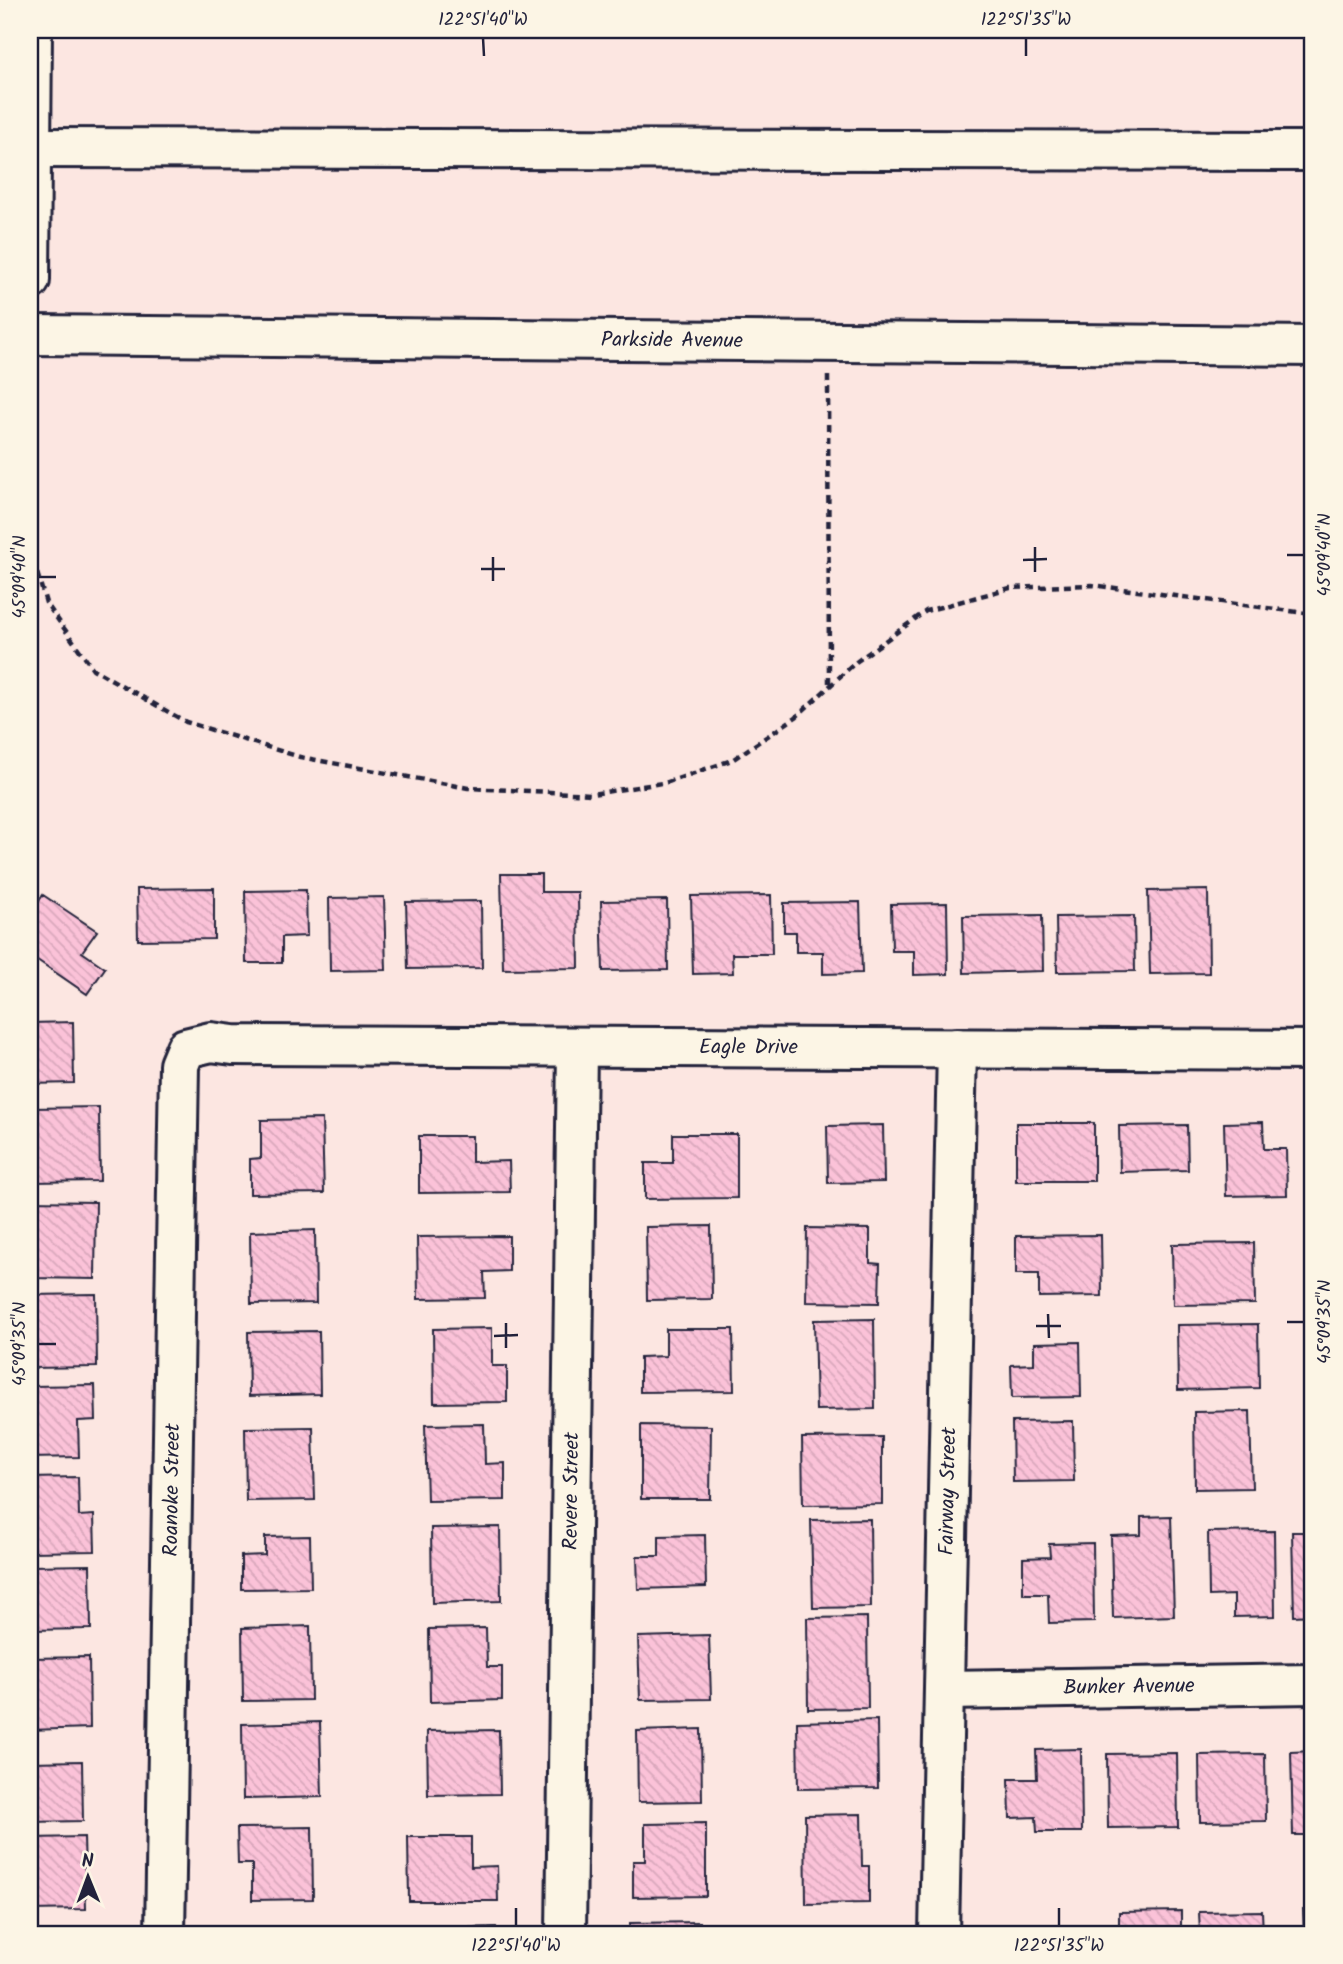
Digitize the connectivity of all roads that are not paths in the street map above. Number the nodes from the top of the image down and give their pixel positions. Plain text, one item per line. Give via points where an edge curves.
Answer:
1 (32, 30) edge
2 (31, 148) edge
3 (1313, 151) edge
4 (30, 280) edge
5 (30, 335) edge
6 (1313, 346) edge
7 (577, 1047) junction
8 (186, 1048) joint
9 (957, 1048) junction
10 (1313, 1050) edge
11 (1313, 1685) edge
12 (945, 1690) junction
13 (165, 1934) edge
14 (566, 1934) edge
15 (939, 1934) edge

1 - 2 street
2 - 3 street
2 - 4 street
5 - 6 street, Parkside Avenue
7 - 8 street, Eagle Drive via 211,1042
7 - 9 street, Eagle Drive
7 - 14 street, Revere Street
8 - 13 street, Roanoke Street via 178,1075
9 - 10 street, Eagle Drive
9 - 12 street, Fairway Street
11 - 12 street, Bunker Avenue
12 - 15 street, Fairway Street

